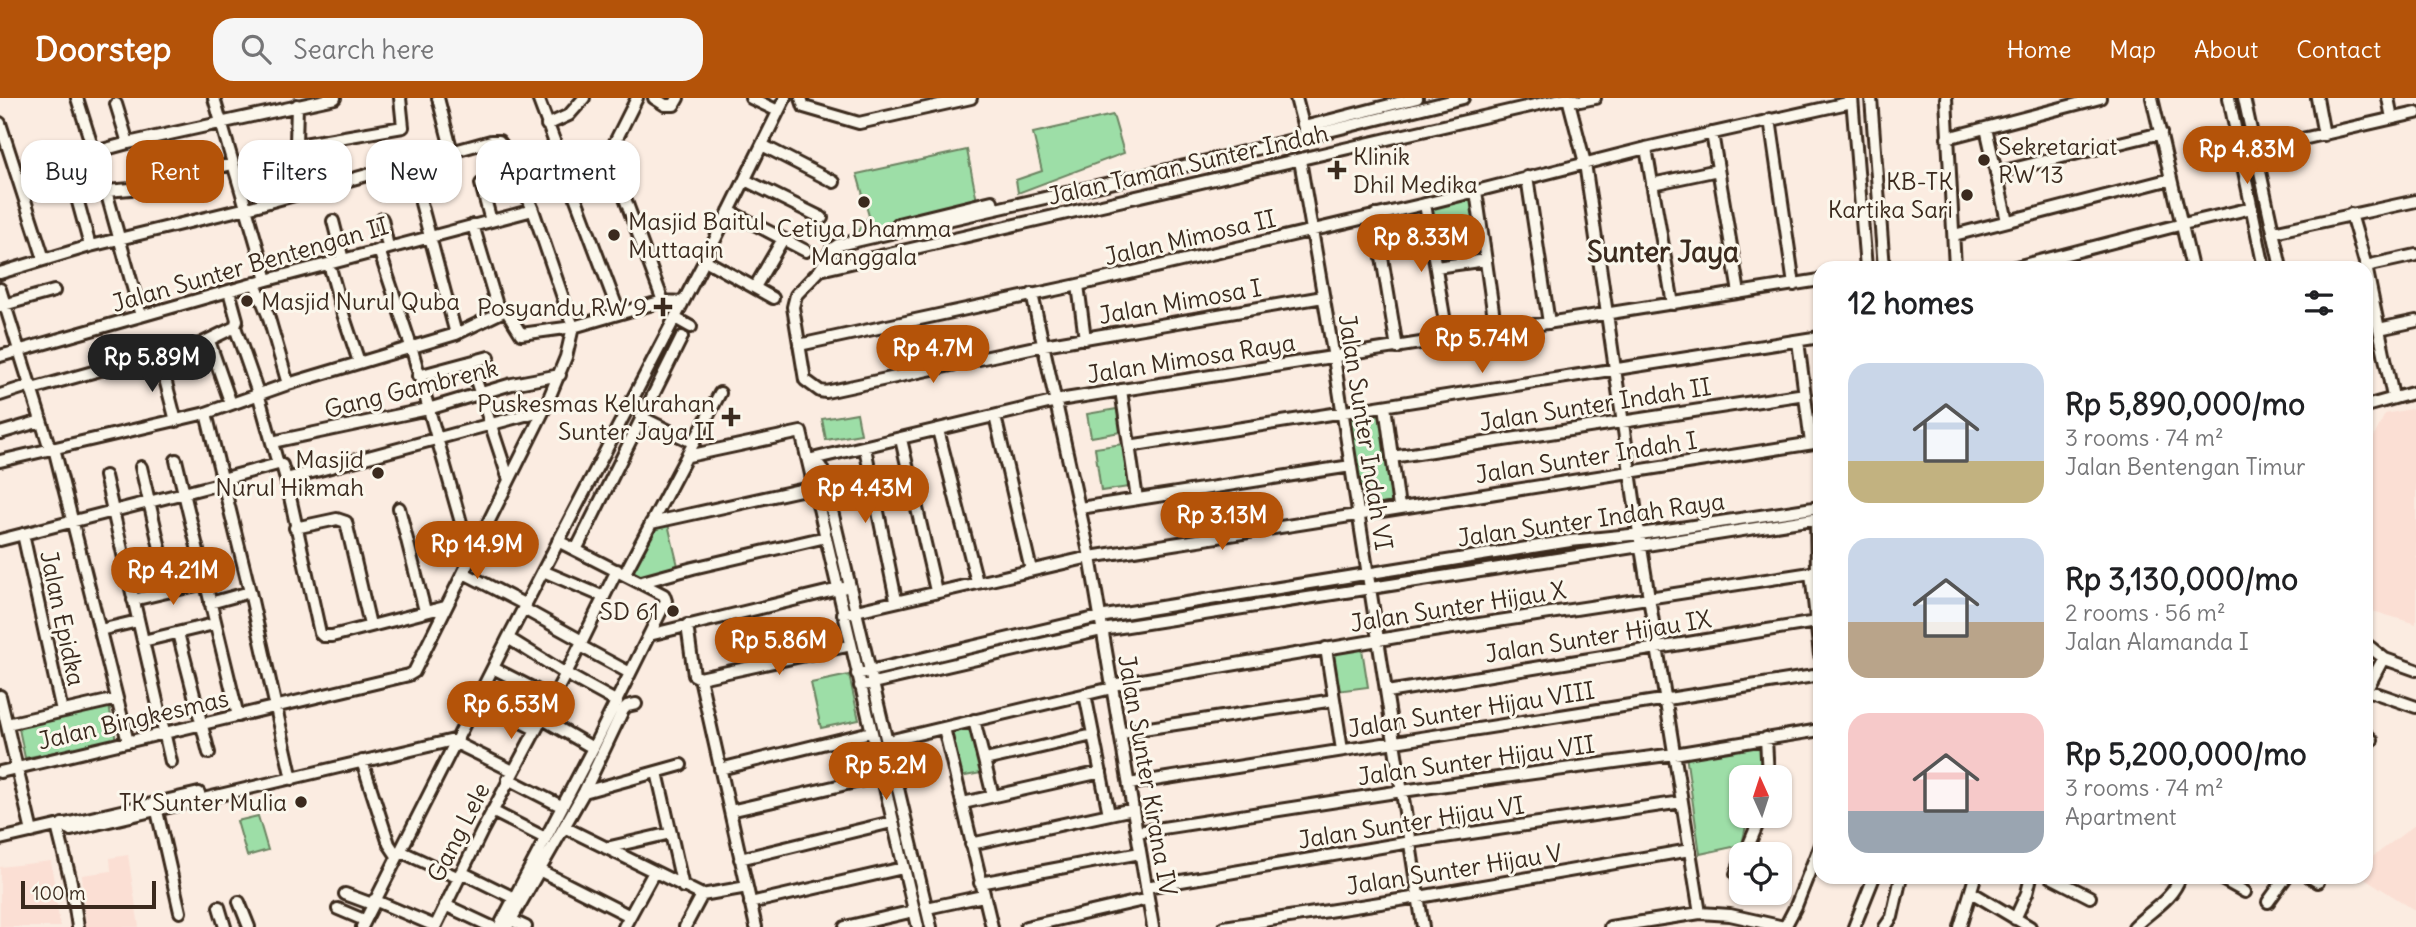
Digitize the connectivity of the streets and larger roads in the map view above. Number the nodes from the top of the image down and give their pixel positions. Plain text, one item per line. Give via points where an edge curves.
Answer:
1 (77, 98) edge
2 (214, 98) edge
3 (335, 98) edge
4 (400, 98) edge
5 (438, 98) edge
6 (538, 98) edge
7 (584, 98) edge
8 (638, 98) edge
9 (654, 98) edge
10 (678, 98) edge
11 (751, 98) edge
12 (785, 98) edge
13 (801, 98) edge
14 (971, 98) edge
15 (1296, 98) edge
16 (1417, 98) edge
17 (1463, 98) edge
18 (1568, 98) edge
19 (1595, 98) edge
20 (1871, 98) edge
21 (1946, 98) edge
22 (2100, 98) edge
23 (2152, 98) edge
24 (2229, 98) edge
25 (2244, 98) edge
26 (2317, 98) edge
27 (2388, 98) edge
28 (322, 99) edge
29 (1852, 100) edge
30 (116, 104) dead end
31 (297, 105) junction
32 (778, 111) junction
33 (2416, 113) edge
34 (2392, 118) junction
35 (1770, 119) junction
36 (0, 122) edge
37 (222, 122) junction
38 (547, 125) junction
39 (1986, 128) junction
40 (1305, 131) junction
41 (1712, 133) junction
42 (2161, 133) junction
43 (2324, 135) junction
44 (1947, 138) junction
45 (89, 140) edge
46 (127, 140) edge
47 (141, 140) edge
48 (449, 140) edge
49 (762, 145) junction
50 (1646, 148) junction
51 (462, 149) edge
52 (2254, 150) junction
53 (1300, 160) junction
54 (1585, 163) junction
55 (232, 164) junction
56 (1718, 170) junction
57 (1996, 173) junction
58 (366, 175) edge
59 (1527, 177) junction
60 (2171, 178) junction
61 (744, 180) junction
62 (835, 182) dead end
63 (1652, 184) junction
64 (112, 191) edge
65 (1476, 191) junction
66 (2416, 201) edge
67 (79, 203) edge
68 (110, 203) edge
69 (421, 203) dead end
70 (486, 203) edge
71 (1425, 204) junction
72 (247, 208) junction
73 (2252, 208) junction
74 (533, 210) junction
75 (729, 211) junction
76 (2351, 214) junction
77 (1375, 215) junction
78 (822, 218) dead end
79 (382, 219) dead end
80 (332, 220) dead end
81 (491, 220) junction
82 (2007, 221) junction
83 (2183, 224) junction
84 (473, 225) junction
85 (1311, 230) junction
86 (2273, 232) junction
87 (1954, 235) junction
88 (429, 236) junction
89 (120, 239) junction
90 (783, 239) junction
91 (90, 246) junction
92 (384, 249) junction
93 (806, 251) dead end
94 (2416, 255) edge
95 (44, 259) junction
96 (343, 260) junction
97 (705, 260) junction
98 (1486, 260) junction
99 (1865, 261) edge
100 (1883, 261) edge
101 (1955, 261) edge
102 (2039, 261) edge
103 (2191, 261) edge
104 (2263, 261) edge
105 (2279, 261) edge
106 (2365, 261) edge
107 (329, 264) junction
108 (2373, 264) edge
109 (1436, 267) junction
110 (820, 270) junction
111 (0, 273) edge
112 (261, 281) junction
113 (1813, 282) edge
114 (1077, 285) junction
115 (1794, 285) junction
116 (755, 287) junction
117 (0, 289) edge
118 (229, 290) junction
119 (54, 291) dead end
120 (1740, 293) junction
121 (1032, 294) junction
122 (1323, 297) junction
123 (773, 298) dead end
124 (2373, 300) edge
125 (663, 301) junction
126 (683, 302) junction
127 (1673, 304) junction
128 (3, 305) edge
129 (499, 312) junction
130 (619, 313) junction
131 (1608, 314) junction
132 (141, 316) junction
133 (675, 318) junction
134 (2416, 321) edge
135 (1549, 323) junction
136 (235, 327) junction
137 (691, 327) dead end
138 (572, 330) junction
139 (2379, 330) junction
140 (1496, 332) junction
141 (456, 334) junction
142 (682, 337) dead end
143 (1813, 338) edge
144 (1085, 339) junction
145 (1448, 340) junction
146 (209, 341) junction
147 (1798, 341) junction
148 (799, 345) junction
149 (1044, 345) junction
150 (411, 346) junction
151 (1397, 348) junction
152 (20, 350) junction
153 (184, 352) dead end
154 (0, 356) edge
155 (489, 357) dead end
156 (1334, 358) junction
157 (359, 362) junction
158 (470, 362) junction
159 (1616, 370) junction
160 (560, 375) junction
161 (418, 376) junction
162 (289, 384) junction
163 (31, 387) junction
164 (1121, 390) junction
165 (2416, 392) edge
166 (258, 393) junction
167 (481, 393) junction
168 (720, 393) dead end
169 (1805, 394) junction
170 (0, 395) edge
171 (2393, 397) junction
172 (1055, 401) junction
173 (231, 404) junction
174 (2373, 404) edge
175 (1385, 406) junction
176 (428, 409) junction
177 (544, 410) junction
178 (206, 413) junction
179 (1342, 413) junction
180 (995, 416) junction
181 (642, 417) junction
182 (41, 421) junction
183 (176, 421) junction
184 (1623, 421) junction
185 (492, 423) junction
186 (938, 430) junction
187 (0, 433) edge
188 (1813, 433) edge
189 (901, 439) junction
190 (437, 440) junction
191 (272, 442) junction
192 (694, 443) junction
193 (1813, 443) edge
194 (1129, 446) junction
195 (865, 448) junction
196 (52, 449) junction
197 (688, 456) junction
198 (1392, 457) junction
199 (176, 460) dead end
200 (0, 461) edge
201 (278, 464) junction
202 (809, 464) junction
203 (1351, 466) junction
204 (141, 467) dead end
205 (1630, 471) junction
206 (105, 476) dead end
207 (286, 479) junction
208 (509, 480) junction
209 (223, 481) junction
210 (814, 487) junction
211 (183, 494) junction
212 (1137, 499) junction
213 (149, 502) junction
214 (1399, 507) junction
215 (399, 508) dead end
216 (1080, 508) junction
217 (113, 512) junction
218 (1358, 514) junction
219 (1813, 516) edge
220 (72, 522) junction
221 (651, 523) junction
222 (295, 528) junction
223 (23, 534) junction
224 (826, 537) junction
225 (1640, 539) junction
226 (0, 540) edge
227 (558, 541) junction
228 (576, 550) junction
229 (1090, 557) junction
230 (471, 558) junction
231 (1031, 570) junction
232 (543, 571) junction
233 (621, 572) junction
234 (464, 573) junction
235 (1367, 573) junction
236 (1811, 573) joint
237 (642, 582) junction
238 (977, 582) junction
239 (205, 583) junction
240 (850, 586) junction
241 (1370, 587) junction
242 (838, 589) junction
243 (170, 591) junction
244 (936, 591) junction
245 (250, 592) junction
246 (1813, 593) edge
247 (604, 597) junction
248 (1650, 597) junction
249 (133, 600) junction
250 (896, 600) junction
251 (210, 603) junction
252 (445, 607) junction
253 (525, 607) junction
254 (425, 611) junction
255 (856, 611) junction
256 (844, 614) junction
257 (1099, 617) junction
258 (138, 621) junction
259 (1813, 622) edge
260 (214, 624) junction
261 (370, 625) junction
262 (687, 625) junction
263 (100, 630) junction
264 (1102, 630) junction
265 (178, 633) junction
266 (649, 635) junction
267 (508, 638) junction
268 (1378, 640) junction
269 (143, 641) junction
270 (581, 643) junction
271 (851, 645) junction
272 (1658, 647) junction
273 (1326, 648) junction
274 (2373, 650) edge
275 (2385, 659) junction
276 (494, 668) junction
277 (871, 670) junction
278 (2416, 670) edge
279 (630, 673) junction
280 (566, 674) junction
281 (857, 674) junction
282 (1813, 676) edge
283 (700, 678) junction
284 (2373, 678) edge
285 (874, 682) junction
286 (860, 686) junction
287 (1112, 686) junction
288 (1387, 692) junction
289 (2373, 693) edge
290 (1085, 694) junction
291 (0, 696) edge
292 (552, 698) junction
293 (117, 699) junction
294 (1666, 699) junction
295 (478, 700) junction
296 (1334, 700) junction
297 (617, 702) junction
298 (636, 704) dead end
299 (2416, 706) edge
300 (276, 707) junction
301 (62, 711) junction
302 (238, 716) junction
303 (541, 718) junction
304 (974, 720) junction
305 (7, 724) junction
306 (201, 725) junction
307 (944, 728) junction
308 (535, 729) junction
309 (1813, 731) edge
310 (871, 732) junction
311 (164, 733) junction
312 (1120, 734) junction
313 (1093, 735) junction
314 (1766, 738) junction
315 (457, 741) junction
316 (888, 741) junction
317 (128, 742) junction
318 (1395, 743) junction
319 (593, 748) junction
320 (1342, 750) junction
321 (209, 753) dead end
322 (1674, 754) junction
323 (985, 760) junction
324 (362, 761) junction
325 (171, 762) dead end
326 (681, 765) dead end
327 (1767, 765) edge
328 (17, 768) junction
329 (720, 769) junction
330 (0, 772) edge
331 (657, 772) junction
332 (1101, 772) junction
333 (511, 775) junction
334 (881, 776) junction
335 (293, 777) junction
336 (1129, 784) junction
337 (1402, 790) junction
338 (584, 792) junction
339 (993, 796) junction
340 (1682, 802) junction
341 (962, 803) junction
342 (561, 806) junction
343 (1133, 809) junction
344 (157, 811) junction
345 (492, 811) junction
346 (730, 811) junction
347 (1109, 814) junction
348 (892, 822) junction
349 (59, 825) junction
350 (564, 827) junction
351 (32, 832) junction
352 (1137, 832) junction
353 (671, 833) junction
354 (545, 838) junction
355 (0, 839) edge
356 (1410, 842) junction
357 (971, 844) junction
358 (606, 848) junction
359 (1690, 850) junction
360 (1140, 853) junction
361 (398, 854) junction
362 (740, 859) junction
363 (1813, 863) edge
364 (903, 868) junction
365 (539, 870) junction
366 (654, 872) junction
367 (460, 875) junction
368 (980, 883) junction
369 (1871, 884) edge
370 (1899, 884) edge
371 (1973, 884) edge
372 (2030, 884) edge
373 (2065, 884) edge
374 (2177, 884) edge
375 (2231, 884) edge
376 (2281, 884) edge
377 (683, 887) junction
378 (747, 887) junction
379 (1146, 887) junction
380 (1971, 892) junction
381 (2245, 892) dead end
382 (345, 894) dead end
383 (702, 895) junction
384 (983, 896) junction
385 (1419, 897) junction
386 (2090, 897) dead end
387 (514, 898) junction
388 (1148, 899) junction
389 (239, 902) dead end
390 (373, 902) junction
391 (2268, 902) dead end
392 (750, 903) junction
393 (445, 905) junction
394 (219, 907) dead end
395 (927, 908) junction
396 (338, 909) dead end
397 (914, 911) junction
398 (180, 912) dead end
399 (1700, 914) junction
400 (1730, 915) junction
401 (630, 916) junction
402 (2015, 919) junction
403 (1676, 922) edge
404 (509, 923) edge
405 (363, 924) edge
406 (78, 927) edge
407 (225, 927) edge
408 (249, 927) edge
409 (435, 927) edge
410 (492, 927) edge
411 (499, 927) edge
412 (526, 927) edge
413 (624, 927) edge
414 (685, 927) edge
415 (755, 927) edge
416 (845, 927) edge
417 (918, 927) edge
418 (931, 927) edge
419 (992, 927) edge
420 (1026, 927) edge
421 (1153, 927) edge
422 (1224, 927) edge
423 (1423, 927) edge
424 (1610, 927) edge
425 (1724, 927) edge
426 (1784, 927) edge
427 (1854, 927) edge
428 (1886, 927) edge
429 (1959, 927) edge
430 (2030, 927) edge
431 (2134, 927) edge

1 - 45 street
2 - 37 street
3 - 28 street
4 - 31 street via 402,127 291,145
5 - 48 street
6 - 38 street
7 - 38 street via 569,115
8 - 125 street via 610,158
9 - 10 street via 670,106
11 - 32 street
12 - 32 street
13 - 14 street via 804,107 859,123
15 - 40 street
16 - 40 street
17 - 40 street
18 - 19 street, Jalan Taman Sunter Indah via 1580,102
18 - 53 street, Jalan Taman Sunter Indah
18 - 54 street
20 - 100 street
21 - 44 street
22 - 39 street
23 - 42 street
24 - 73 street
25 - 52 street
26 - 43 street
27 - 34 street
28 - 31 street
29 - 35 street, Jalan Mimosa II
29 - 99 street
30 - 46 street
31 - 37 street
32 - 49 street
33 - 34 street
34 - 43 street
35 - 41 street, Jalan Mimosa II
35 - 115 street
36 - 95 street
37 - 47 street
37 - 55 street
38 - 130 street
39 - 44 street
39 - 57 street
40 - 110 street, Jalan Taman Sunter Indah via 851,242 832,249
41 - 50 street, Jalan Mimosa II
41 - 56 street
42 - 57 street
42 - 60 street
43 - 52 street
44 - 87 street
49 - 61 street
49 - 62 street
50 - 54 street, Jalan Mimosa II
50 - 63 street
51 - 74 street via 502,142
52 - 86 street
53 - 85 street, Jalan Sunter Indah VI
53 - 110 street, Jalan Taman Sunter Indah
54 - 59 street, Jalan Mimosa II
54 - 131 street
55 - 64 street
55 - 72 street
56 - 63 street
56 - 120 street
57 - 82 street
58 - 72 street
59 - 65 street, Jalan Mimosa II
59 - 135 street
60 - 82 street
60 - 83 street
61 - 75 street
61 - 78 street
63 - 127 street
65 - 71 street, Jalan Mimosa II
65 - 98 street
66 - 76 street
67 - 91 street
68 - 89 street
69 - 88 street
70 - 81 street
71 - 77 street, Jalan Mimosa II
71 - 109 street
72 - 89 street
72 - 112 street
73 - 83 street
73 - 104 street
74 - 81 street, Jalan Sunter Bentengan II
74 - 138 street
75 - 90 street
75 - 97 street
76 - 86 street
76 - 106 street
77 - 85 street, Jalan Mimosa II
77 - 151 street
79 - 92 street
80 - 96 street
81 - 84 street, Jalan Sunter Bentengan II
82 - 87 street
83 - 102 street
83 - 103 street
84 - 88 street, Jalan Sunter Bentengan II
84 - 129 street
85 - 114 street, Jalan Mimosa II
85 - 122 street, Jalan Sunter Indah VI
86 - 105 street
87 - 101 street
88 - 92 street, Jalan Sunter Bentengan II
88 - 141 street
89 - 91 street
89 - 132 street
90 - 93 street
90 - 116 street
91 - 95 street
92 - 96 street, Jalan Sunter Bentengan II
92 - 150 street
94 - 108 street
95 - 111 street
96 - 107 street, Jalan Sunter Bentengan II
97 - 116 street
97 - 126 street
98 - 109 street
98 - 140 street
107 - 112 street, Jalan Sunter Bentengan II
107 - 157 street
109 - 145 street
110 - 148 street, Jalan Taman Sunter Indah via 796,295 793,307
112 - 118 street, Jalan Sunter Bentengan II
112 - 162 street
113 - 115 street, Jalan Mimosa Raya
114 - 121 street, Jalan Mimosa II
114 - 144 street, Jalan Mimosa II
115 - 120 street, Jalan Mimosa Raya
116 - 123 street
117 - 128 street
118 - 132 street, Jalan Sunter Bentengan II
118 - 136 street
119 - 128 street
120 - 127 street, Jalan Mimosa Raya
121 - 148 street, Jalan Mimosa II
121 - 149 street, Jalan Sunter Kirana IV
122 - 144 street, Jalan Mimosa I
122 - 156 street, Jalan Sunter Indah VI
124 - 139 street
125 - 126 street
125 - 130 street
126 - 133 street
127 - 131 street, Jalan Mimosa Raya
128 - 152 street
129 - 138 street via 508,310 521,334
129 - 141 street
130 - 138 street
131 - 135 street, Jalan Mimosa Raya
131 - 159 street
132 - 152 street, Jalan Sunter Bentengan II
133 - 137 street
133 - 227 street
134 - 139 street
135 - 140 street, Jalan Mimosa Raya
136 - 146 street
136 - 166 street
138 - 160 street, Jalan Bingkesmas
139 - 171 street
140 - 145 street, Jalan Mimosa Raya
141 - 150 street
142 - 181 street
143 - 147 street
144 - 149 street, Jalan Mimosa I
145 - 151 street, Jalan Mimosa Raya
146 - 153 street
146 - 173 street
147 - 159 street
147 - 169 street
148 - 149 street, Jalan Mimosa I via 806,380 826,392
149 - 172 street, Jalan Sunter Kirana IV
150 - 157 street
150 - 161 street
151 - 156 street, Jalan Mimosa Raya
152 - 154 street, Jalan Sunter Bentengan II
152 - 163 street
155 - 158 street
156 - 164 street, Jalan Mimosa Raya
156 - 179 street, Jalan Sunter Indah VI
157 - 162 street
158 - 161 street
158 - 167 street
159 - 175 street
159 - 184 street
160 - 167 street, Gang Gambrenk
160 - 177 street, Jalan Bingkesmas
161 - 176 street
162 - 166 street
163 - 170 street
163 - 182 street
163 - 183 street via 154,355 160,360
164 - 172 street, Jalan Mimosa Raya
164 - 194 street
165 - 171 street
166 - 173 street
166 - 191 street
167 - 176 street, Gang Gambrenk
167 - 185 street
168 - 192 street, Gang Lele
169 - 184 street, Jalan Sunter Indah II
169 - 188 street
171 - 174 street
172 - 180 street, Jalan Mimosa Raya
172 - 216 street, Jalan Sunter Kirana IV
173 - 178 street
175 - 179 street
175 - 198 street
176 - 190 street
176 - 191 street, Gang Gambrenk
177 - 185 street
177 - 208 street, Jalan Bingkesmas
178 - 183 street
178 - 209 street
179 - 194 street
179 - 203 street, Jalan Sunter Indah VI
180 - 186 street, Jalan Mimosa Raya
180 - 231 street
181 - 192 street
181 - 228 street
182 - 187 street
182 - 196 street
183 - 196 street
184 - 198 street, Jalan Sunter Indah II
184 - 205 street
185 - 190 street
185 - 208 street
186 - 189 street, Jalan Mimosa Raya
186 - 238 street
189 - 195 street, Jalan Mimosa Raya
189 - 244 street
190 - 207 street
190 - 230 street
191 - 201 street
192 - 197 street, Gang Lele
193 - 205 street, Jalan Sunter Indah I
194 - 212 street
195 - 202 street, Jalan Mimosa Raya
195 - 250 street
196 - 200 street
196 - 220 street
197 - 202 street via 801,432
197 - 221 street, Gang Lele
198 - 214 street
199 - 211 street
201 - 207 street
201 - 209 street
202 - 210 street
202 - 240 street via 822,468
203 - 212 street
203 - 218 street, Jalan Sunter Indah VI
204 - 213 street
205 - 214 street, Jalan Sunter Indah I
205 - 225 street
206 - 217 street
207 - 222 street
208 - 230 street, Jalan Bingkesmas
209 - 211 street
209 - 245 street
210 - 221 street
210 - 224 street
211 - 213 street
211 - 239 street
212 - 216 street
213 - 217 street
213 - 243 street
214 - 218 street, Jalan Sunter Indah I
215 - 254 street
216 - 229 street, Jalan Sunter Kirana IV
217 - 220 street
217 - 249 street
218 - 229 street, Jalan Sunter Indah I
218 - 235 street, Jalan Sunter Indah VI
219 - 225 street, Jalan Sunter Indah Raya
220 - 223 street
220 - 263 street
221 - 233 street, Gang Lele
222 - 261 street via 337,519 346,522
222 - 261 street via 320,633 332,636
223 - 226 street
223 - 301 street, Jalan Epidka
224 - 237 street
224 - 242 street
225 - 235 street, Jalan Sunter Indah Raya via 1570,541
225 - 241 street, Jalan Sunter Indah Raya
225 - 248 street
227 - 228 street
227 - 232 street
228 - 233 street
229 - 231 street, Jalan Sunter Indah I
229 - 257 street, Jalan Sunter Kirana IV
230 - 234 street, Jalan Bingkesmas
231 - 238 street, Jalan Sunter Indah I
232 - 247 street
232 - 253 street
233 - 237 street
233 - 247 street, Gang Lele
234 - 252 street, Jalan Bingkesmas
234 - 253 street
235 - 241 street, Jalan Sunter Indah VI
235 - 257 street, Jalan Sunter Indah Raya
236 - 246 street
236 - 248 street, Jalan Sunter Hijau X
237 - 266 street via 666,598
238 - 244 street, Jalan Sunter Indah I
239 - 243 street
239 - 251 street
240 - 242 street
240 - 255 street
241 - 264 street, Jalan Sunter Indah Raya
241 - 268 street, Jalan Sunter Indah VI
242 - 256 street
242 - 262 street
243 - 249 street
244 - 250 street, Jalan Sunter Indah I
245 - 251 street
245 - 300 street
247 - 270 street, Gang Lele
248 - 268 street, Jalan Sunter Hijau X
248 - 272 street
249 - 258 street
250 - 255 street, Jalan Sunter Indah I
251 - 260 street
252 - 254 street
252 - 300 street, Jalan Bingkesmas via 409,675
253 - 267 street
253 - 270 street
254 - 261 street
255 - 256 street, Jalan Sunter Indah I
255 - 277 street
256 - 271 street
257 - 264 street, Jalan Sunter Kirana IV
257 - 277 street, Jalan Sunter Indah Raya
258 - 263 street
258 - 269 street
259 - 272 street, Jalan Sunter Hijau IX
260 - 265 street
260 - 302 street
262 - 266 street
262 - 283 street via 694,676
263 - 293 street
264 - 285 street, Jalan Sunter Indah Raya
264 - 287 street, Jalan Sunter Kirana IV
265 - 269 street
265 - 306 street
266 - 279 street
267 - 276 street
267 - 280 street
268 - 273 street, Jalan Sunter Hijau X
268 - 288 street, Jalan Sunter Indah VI
269 - 311 street
270 - 279 street
270 - 280 street, Gang Lele
271 - 281 street
271 - 283 street
272 - 288 street, Jalan Sunter Hijau IX
272 - 294 street
273 - 287 street, Jalan Sunter Hijau X
273 - 296 street
274 - 275 street
275 - 278 street
275 - 284 street
276 - 292 street
276 - 295 street
277 - 281 street, Jalan Sunter Indah Raya
277 - 285 street
279 - 297 street
280 - 292 street, Gang Lele
280 - 297 street
281 - 286 street
282 - 294 street, Jalan Sunter Hijau VIII
283 - 329 street
285 - 286 street, Jalan Sunter Indah Raya
285 - 316 street
286 - 310 street
287 - 290 street, Jalan Sunter Hijau X
287 - 312 street, Jalan Sunter Kirana IV
288 - 318 street, Jalan Sunter Indah VI
289 - 299 street
290 - 304 street, Jalan Sunter Hijau X
290 - 313 street
291 - 305 street
292 - 303 street, Gang Lele
293 - 301 street
293 - 317 street
294 - 318 street, Jalan Sunter Hijau VIII
294 - 322 street
295 - 308 street
295 - 315 street
296 - 312 street
296 - 320 street
297 - 319 street
298 - 338 street via 623,710
300 - 302 street, Jalan Bingkesmas
300 - 335 street
301 - 305 street
302 - 306 street, Jalan Bingkesmas
303 - 308 street, Gang Lele
303 - 319 street
304 - 307 street, Jalan Sunter Hijau X
304 - 323 street
305 - 328 street
306 - 311 street, Jalan Bingkesmas
306 - 321 street
307 - 316 street, Jalan Sunter Hijau X
307 - 341 street
308 - 333 street, Gang Lele
309 - 314 street, Jalan Sunter Hijau VII
310 - 329 street
310 - 334 street
311 - 317 street, Jalan Bingkesmas
311 - 325 street
312 - 336 street, Jalan Sunter Kirana IV
313 - 323 street
313 - 332 street
314 - 322 street, Jalan Sunter Hijau VII
314 - 327 street
315 - 324 street
315 - 333 street
315 - 361 street
316 - 395 street
317 - 328 street, Jalan Bingkesmas
318 - 320 street, Jalan Sunter Hijau VIII
318 - 337 street, Jalan Sunter Indah VI
319 - 342 street
320 - 336 street, Jalan Sunter Hijau VIII
322 - 337 street, Jalan Sunter Hijau VII
322 - 340 street
323 - 339 street
324 - 335 street
324 - 361 street via 391,851
326 - 331 street
328 - 330 street, Jalan Bingkesmas
328 - 351 street
329 - 346 street
331 - 338 street
331 - 353 street
332 - 339 street
332 - 347 street
333 - 342 street
333 - 345 street, Gang Lele
334 - 346 street
334 - 348 street
335 - 344 street
335 - 349 street
336 - 343 street, Jalan Sunter Kirana IV
337 - 352 street, Jalan Sunter Hijau VII
337 - 356 street, Jalan Sunter Indah VI
338 - 350 street
339 - 341 street
340 - 356 street, Jalan Sunter Hijau VI
340 - 359 street
341 - 357 street
342 - 354 street
343 - 347 street
343 - 352 street, Jalan Sunter Kirana IV
344 - 349 street via 71,830
344 - 398 street
345 - 354 street
345 - 367 street, Gang Lele
346 - 362 street
347 - 357 street
348 - 362 street
348 - 364 street
349 - 351 street
349 - 406 street
350 - 358 street
350 - 365 street
351 - 355 street
352 - 360 street, Jalan Sunter Kirana IV
353 - 358 street
353 - 377 street
354 - 387 street
356 - 379 street, Jalan Sunter Hijau VI
356 - 385 street, Jalan Sunter Indah VI
357 - 368 street
358 - 366 street
359 - 385 street, Jalan Sunter Hijau V
359 - 399 street
360 - 368 street
360 - 379 street, Jalan Sunter Kirana IV
361 - 367 street
361 - 390 street
362 - 378 street
363 - 426 street
364 - 392 street
364 - 397 street
365 - 401 street
365 - 404 street
366 - 377 street
366 - 401 street
367 - 387 street
367 - 393 street, Gang Lele
368 - 384 street
369 - 427 street
370 - 428 street
371 - 380 street
372 - 402 street
373 - 386 street
374 - 431 street
375 - 381 street
376 - 391 street
377 - 383 street
378 - 383 street
378 - 392 street
379 - 388 street, Jalan Sunter Kirana IV
380 - 402 street
380 - 429 street
382 - 390 street
383 - 414 street
384 - 395 street
384 - 419 street
385 - 422 street, Jalan Sunter Hijau V
385 - 423 street, Jalan Sunter Indah VI
387 - 411 street
388 - 420 street
388 - 421 street, Jalan Sunter Kirana IV
389 - 408 street
390 - 405 street
390 - 409 street
392 - 415 street
393 - 409 street, Gang Lele
393 - 410 street
394 - 407 street
395 - 418 street
396 - 405 street
397 - 416 street
397 - 417 street
399 - 400 street
399 - 403 street
400 - 425 street
400 - 426 street
401 - 413 street
402 - 430 street
403 - 424 street
404 - 412 street

